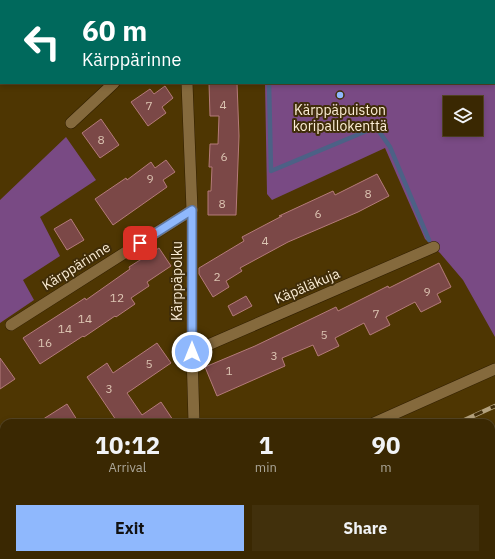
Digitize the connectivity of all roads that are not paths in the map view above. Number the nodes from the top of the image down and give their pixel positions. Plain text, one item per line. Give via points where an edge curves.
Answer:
1 (113, 84) edge
2 (187, 84) edge
3 (71, 124) dead end
4 (192, 210) junction
5 (434, 248) dead end
6 (11, 325) dead end
7 (192, 352) junction
8 (495, 369) edge
9 (194, 419) edge
10 (383, 419) edge

1 - 3 street
2 - 4 street
4 - 6 street, Kärppärinne
4 - 7 street, Kärppäpolku
5 - 7 street, Käpäläkuja
7 - 9 street, Kärppäpolku
8 - 10 street

